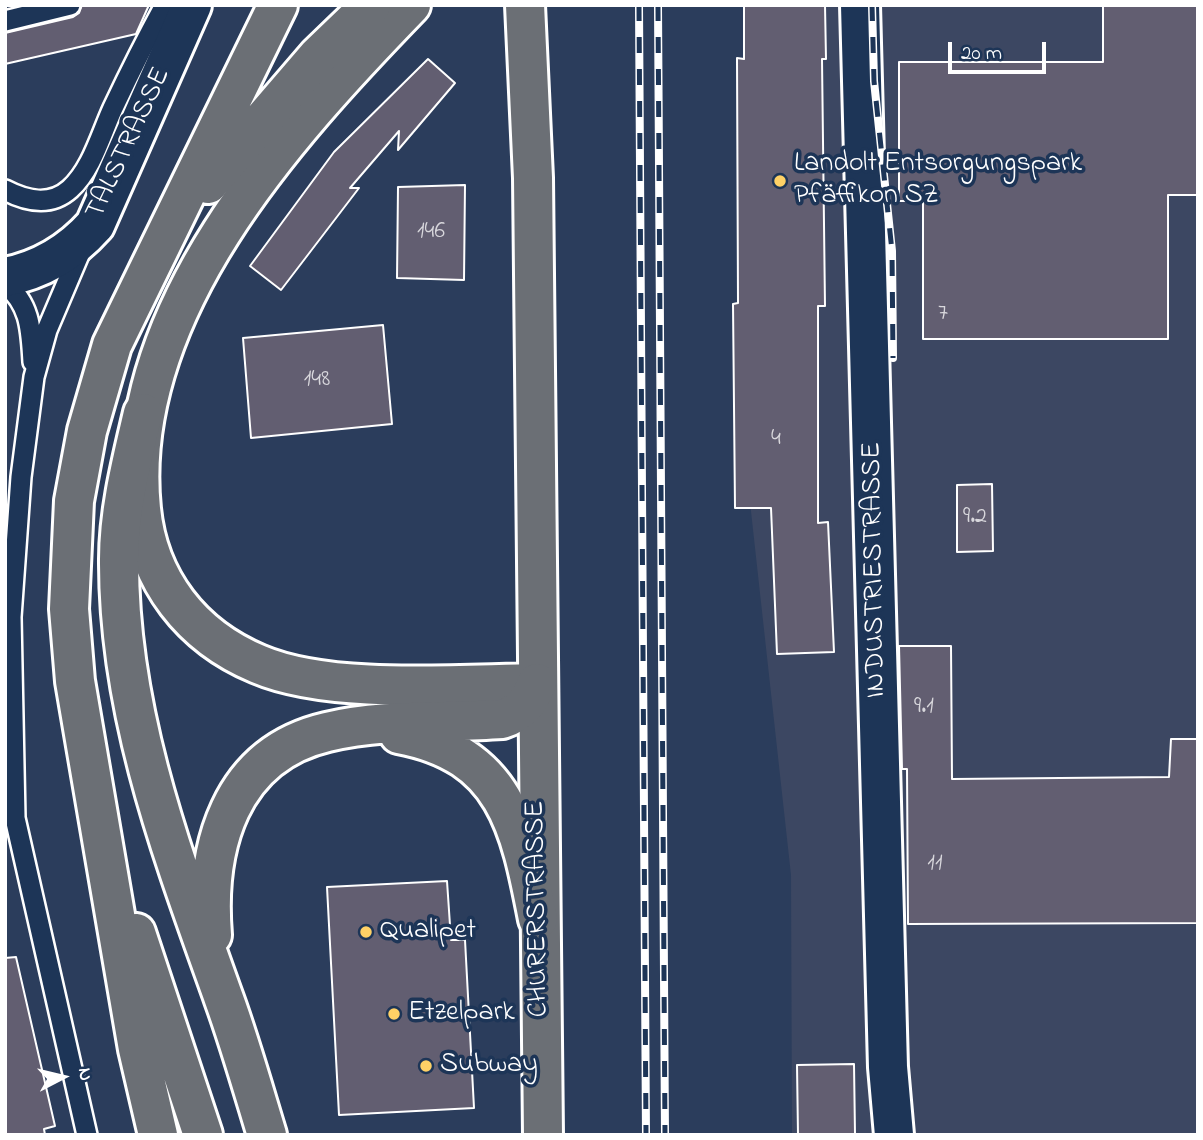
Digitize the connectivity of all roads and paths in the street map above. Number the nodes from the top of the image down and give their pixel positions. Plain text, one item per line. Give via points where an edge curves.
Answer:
1 (70, 5) edge
2 (278, 5) edge
3 (371, 5) edge
4 (411, 5) edge
5 (525, 5) edge
6 (860, 5) edge
7 (183, 6) edge
8 (5, 21) edge
9 (5, 190) edge
10 (95, 225) junction
11 (147, 270) junction
12 (5, 277) edge
13 (5, 284) edge
14 (34, 377) junction
15 (143, 413) junction
16 (537, 683) junction
17 (345, 728) junction
18 (97, 818) junction
19 (538, 919) junction
20 (225, 1002) junction
21 (87, 1135) edge
22 (158, 1135) edge
23 (203, 1135) edge
24 (267, 1135) edge
25 (543, 1135) edge
26 (894, 1135) edge

1 - 8 lane
2 - 11 main road
3 - 11 main road via 241,142
4 - 15 main road via 293,133 229,221 174,325
5 - 16 main road, CHURERSTRASSE via 533,178
6 - 26 street, INDUSTRIESTRASSE via 888,1067
7 - 9 lane via 164,7 84,172 69,190 53,199 26,201
7 - 10 street, TALSTRASSE
10 - 12 street, TALSTRASSE via 66,253
10 - 14 lane via 61,294
11 - 18 main road via 112,345 96,394 79,466 72,523 71,645
13 - 14 lane via 26,310 31,326
14 - 21 lane via 11,617 15,818
15 - 16 main road via 139,498 147,548 166,591 217,642 258,664 308,677 388,684
15 - 20 main road via 121,528 120,593 127,670 141,745 172,856
16 - 17 main road via 523,707 502,719
16 - 19 main road, CHURERSTRASSE
17 - 19 main road via 436,743 457,752 492,780 516,827
17 - 20 main road via 296,744 264,765 224,819 210,891 212,936
18 - 22 main road
18 - 23 main road
19 - 25 main road, CHURERSTRASSE
20 - 24 main road

